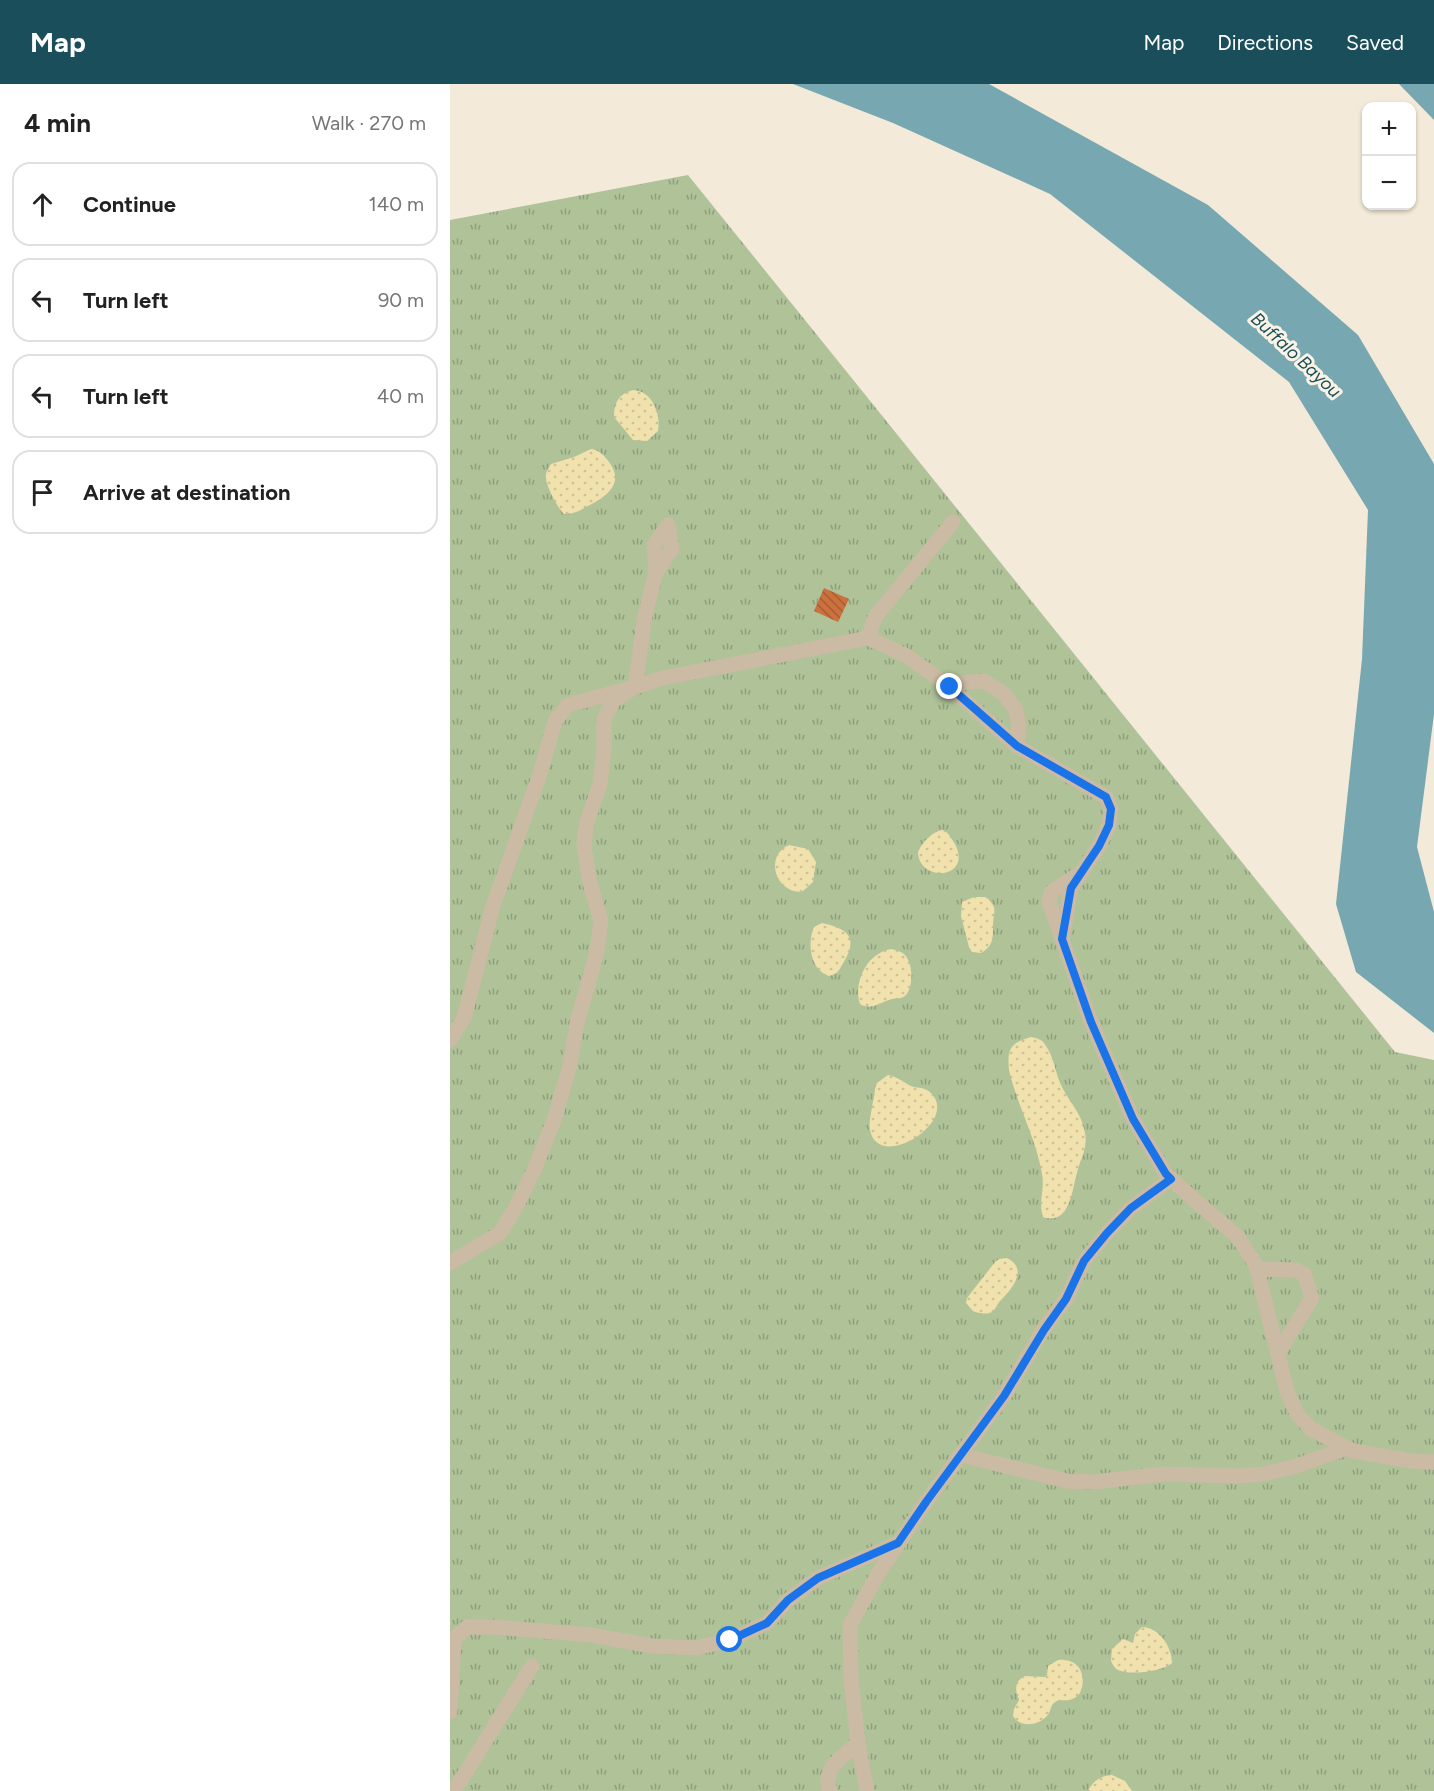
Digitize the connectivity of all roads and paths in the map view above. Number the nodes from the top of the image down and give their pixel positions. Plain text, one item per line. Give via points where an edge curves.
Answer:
1 (953, 522) dead end
2 (656, 572) dead end
3 (868, 638) junction
4 (946, 684) junction
5 (635, 687) junction
6 (1017, 746) junction
7 (450, 1040) edge
8 (1171, 1179) junction
9 (450, 1263) edge
10 (1257, 1269) junction
11 (1278, 1353) junction
12 (1347, 1448) junction
13 (961, 1455) junction
14 (1434, 1462) edge
15 (898, 1543) junction
16 (532, 1666) dead end
17 (450, 1712) edge
18 (858, 1743) junction
19 (454, 1791) edge
20 (830, 1791) edge
21 (867, 1791) edge

1 - 3 lane via 875,617
2 - 5 lane via 645,615
3 - 4 lane via 907,656
3 - 5 lane via 663,678
4 - 6 lane
4 - 6 lane via 984,681 1003,693 1016,710
5 - 7 lane via 568,705 555,722 493,906 464,1018
5 - 9 lane via 613,701 604,720 600,784 586,825 584,846 601,921 596,956 554,1120 535,1168 500,1233
6 - 8 lane via 1106,797 1111,809 1109,825 1099,846 1071,888 1062,939 1091,1022 1133,1119
8 - 10 lane via 1238,1237
8 - 13 lane via 1131,1208 1084,1261 1066,1299
10 - 11 lane
10 - 11 lane via 1296,1270 1304,1274 1312,1298
11 - 12 lane via 1297,1414 1311,1429
12 - 13 lane via 1263,1474 1164,1474 1094,1482 1067,1481
12 - 14 lane
13 - 15 lane
15 - 17 lane via 818,1578 788,1600 767,1623 730,1640 696,1648 652,1646 592,1635 467,1627 454,1639
15 - 18 lane via 850,1625
16 - 19 lane
18 - 20 lane via 830,1769
18 - 21 lane

